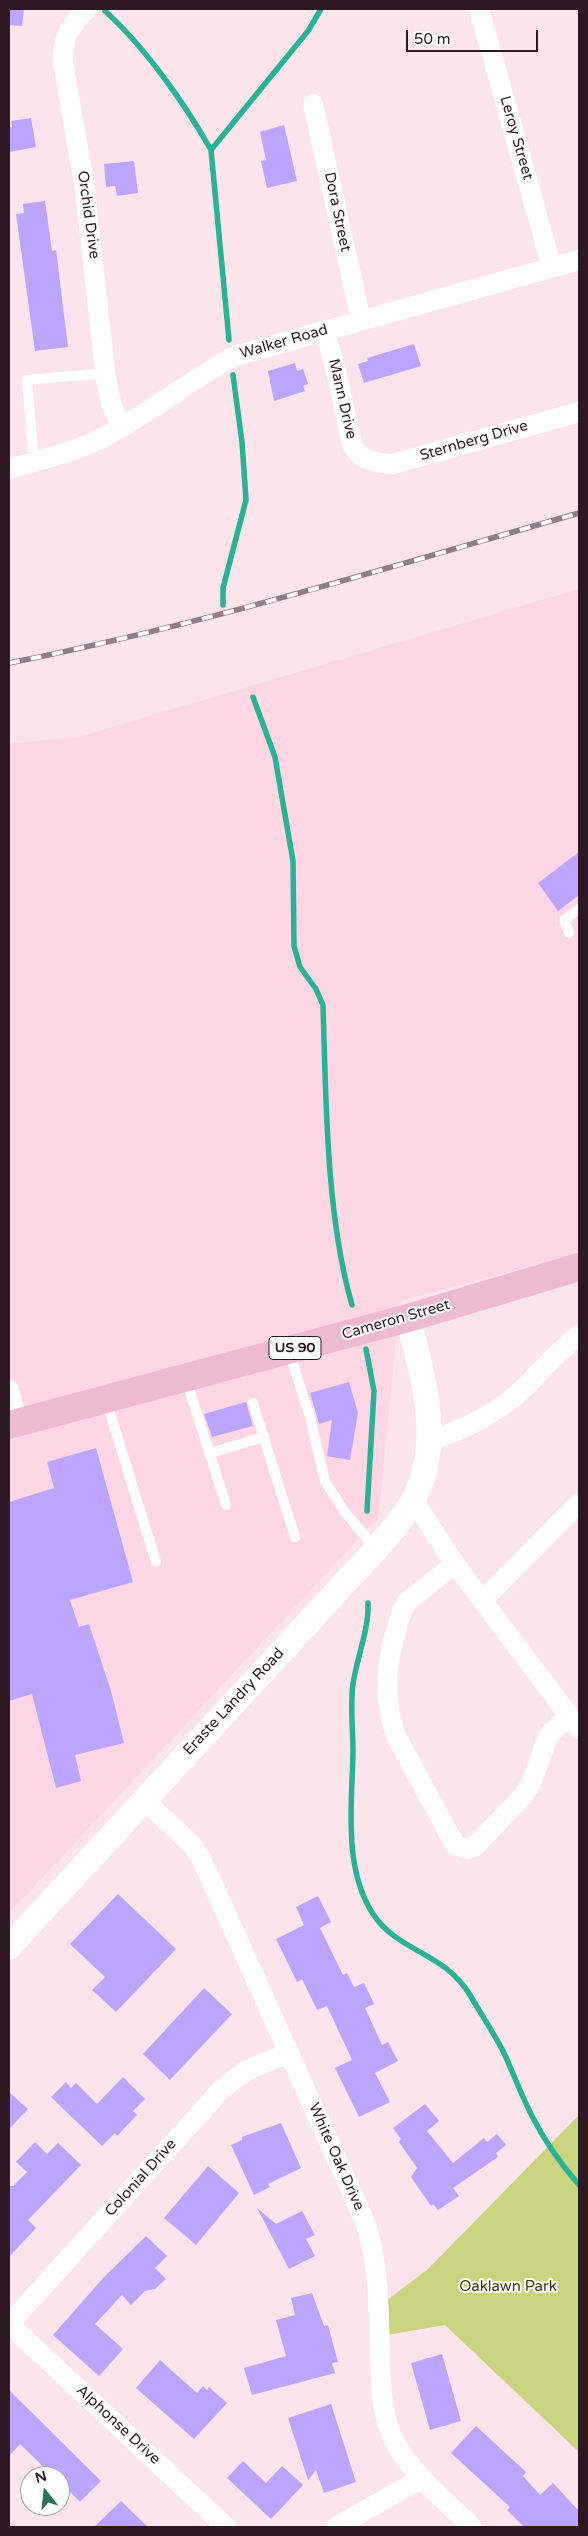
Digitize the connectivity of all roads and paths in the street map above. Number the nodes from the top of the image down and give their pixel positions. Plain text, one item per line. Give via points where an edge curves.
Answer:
1 (87, 9) edge
2 (479, 9) edge
3 (313, 104) dead end
4 (579, 260) edge
5 (552, 268) junction
6 (362, 320) junction
7 (324, 330) junction
8 (106, 373) junction
9 (579, 412) edge
10 (122, 426) junction
11 (369, 461) joint
12 (34, 462) junction
13 (9, 469) edge
14 (579, 909) edge
15 (569, 934) dead end
16 (579, 1267) edge
17 (408, 1318) junction
18 (579, 1335) edge
19 (288, 1350) junction
20 (186, 1378) junction
21 (9, 1390) edge
22 (106, 1399) junction
23 (253, 1403) dead end
24 (13, 1424) edge
25 (264, 1437) junction
26 (430, 1440) junction
27 (210, 1453) junction
28 (414, 1500) junction
29 (579, 1503) edge
30 (226, 1505) dead end
31 (295, 1537) dead end
32 (376, 1549) junction
33 (156, 1562) dead end
34 (455, 1564) junction
35 (483, 1600) junction
36 (576, 1721) edge
37 (144, 1800) junction
38 (9, 1947) edge
39 (289, 2053) junction
40 (9, 2324) edge
41 (422, 2478) junction
42 (226, 2527) edge
43 (336, 2527) edge
44 (472, 2527) edge

1 - 8 street, Orchid Drive via 68,30 63,42 63,62 85,190
2 - 5 street, Leroy Street
3 - 6 street, Dora Street
4 - 5 street, Walker Road
5 - 6 street, Walker Road
6 - 7 street, Walker Road
7 - 10 street, Walker Road via 235,356
7 - 11 street, Mann Drive via 350,439 357,453
8 - 10 street, Orchid Drive via 112,406
8 - 12 lane via 27,380
9 - 11 street, Sternberg Drive via 393,464
10 - 12 street, Walker Road via 99,439
12 - 13 street, Walker Road
14 - 15 lane via 564,920
16 - 17 main road, Cameron Street / US 90
17 - 19 main road, Cameron Street / US 90
17 - 26 street, Eraste Landry Road via 421,1374
18 - 26 street via 503,1405 456,1431
19 - 20 main road, Cameron Street / US 90
19 - 32 lane via 310,1417 325,1481 344,1511
20 - 22 main road, Cameron Street / US 90
20 - 27 lane
21 - 24 street
22 - 24 main road, Cameron Street / US 90
22 - 33 lane
23 - 25 lane
25 - 27 lane
25 - 31 lane
26 - 28 street, Eraste Landry Road via 425,1472
27 - 30 lane
28 - 32 street, Eraste Landry Road
28 - 34 street
29 - 35 street
32 - 37 street, Eraste Landry Road
34 - 35 street
34 - 36 street via 408,1602 402,1612 386,1683 388,1711 396,1736 455,1845 467,1849 474,1847 523,1796 531,1784 548,1736
35 - 36 street
37 - 38 street, Eraste Landry Road
37 - 39 street, White Oak Drive via 191,1844 201,1858
39 - 40 street, Colonial Drive via 245,2071 222,2089
39 - 41 street, White Oak Drive via 366,2224 375,2262 382,2400 388,2427 397,2446
40 - 42 street, Alphonse Drive
41 - 43 street
41 - 44 street, White Oak Drive

